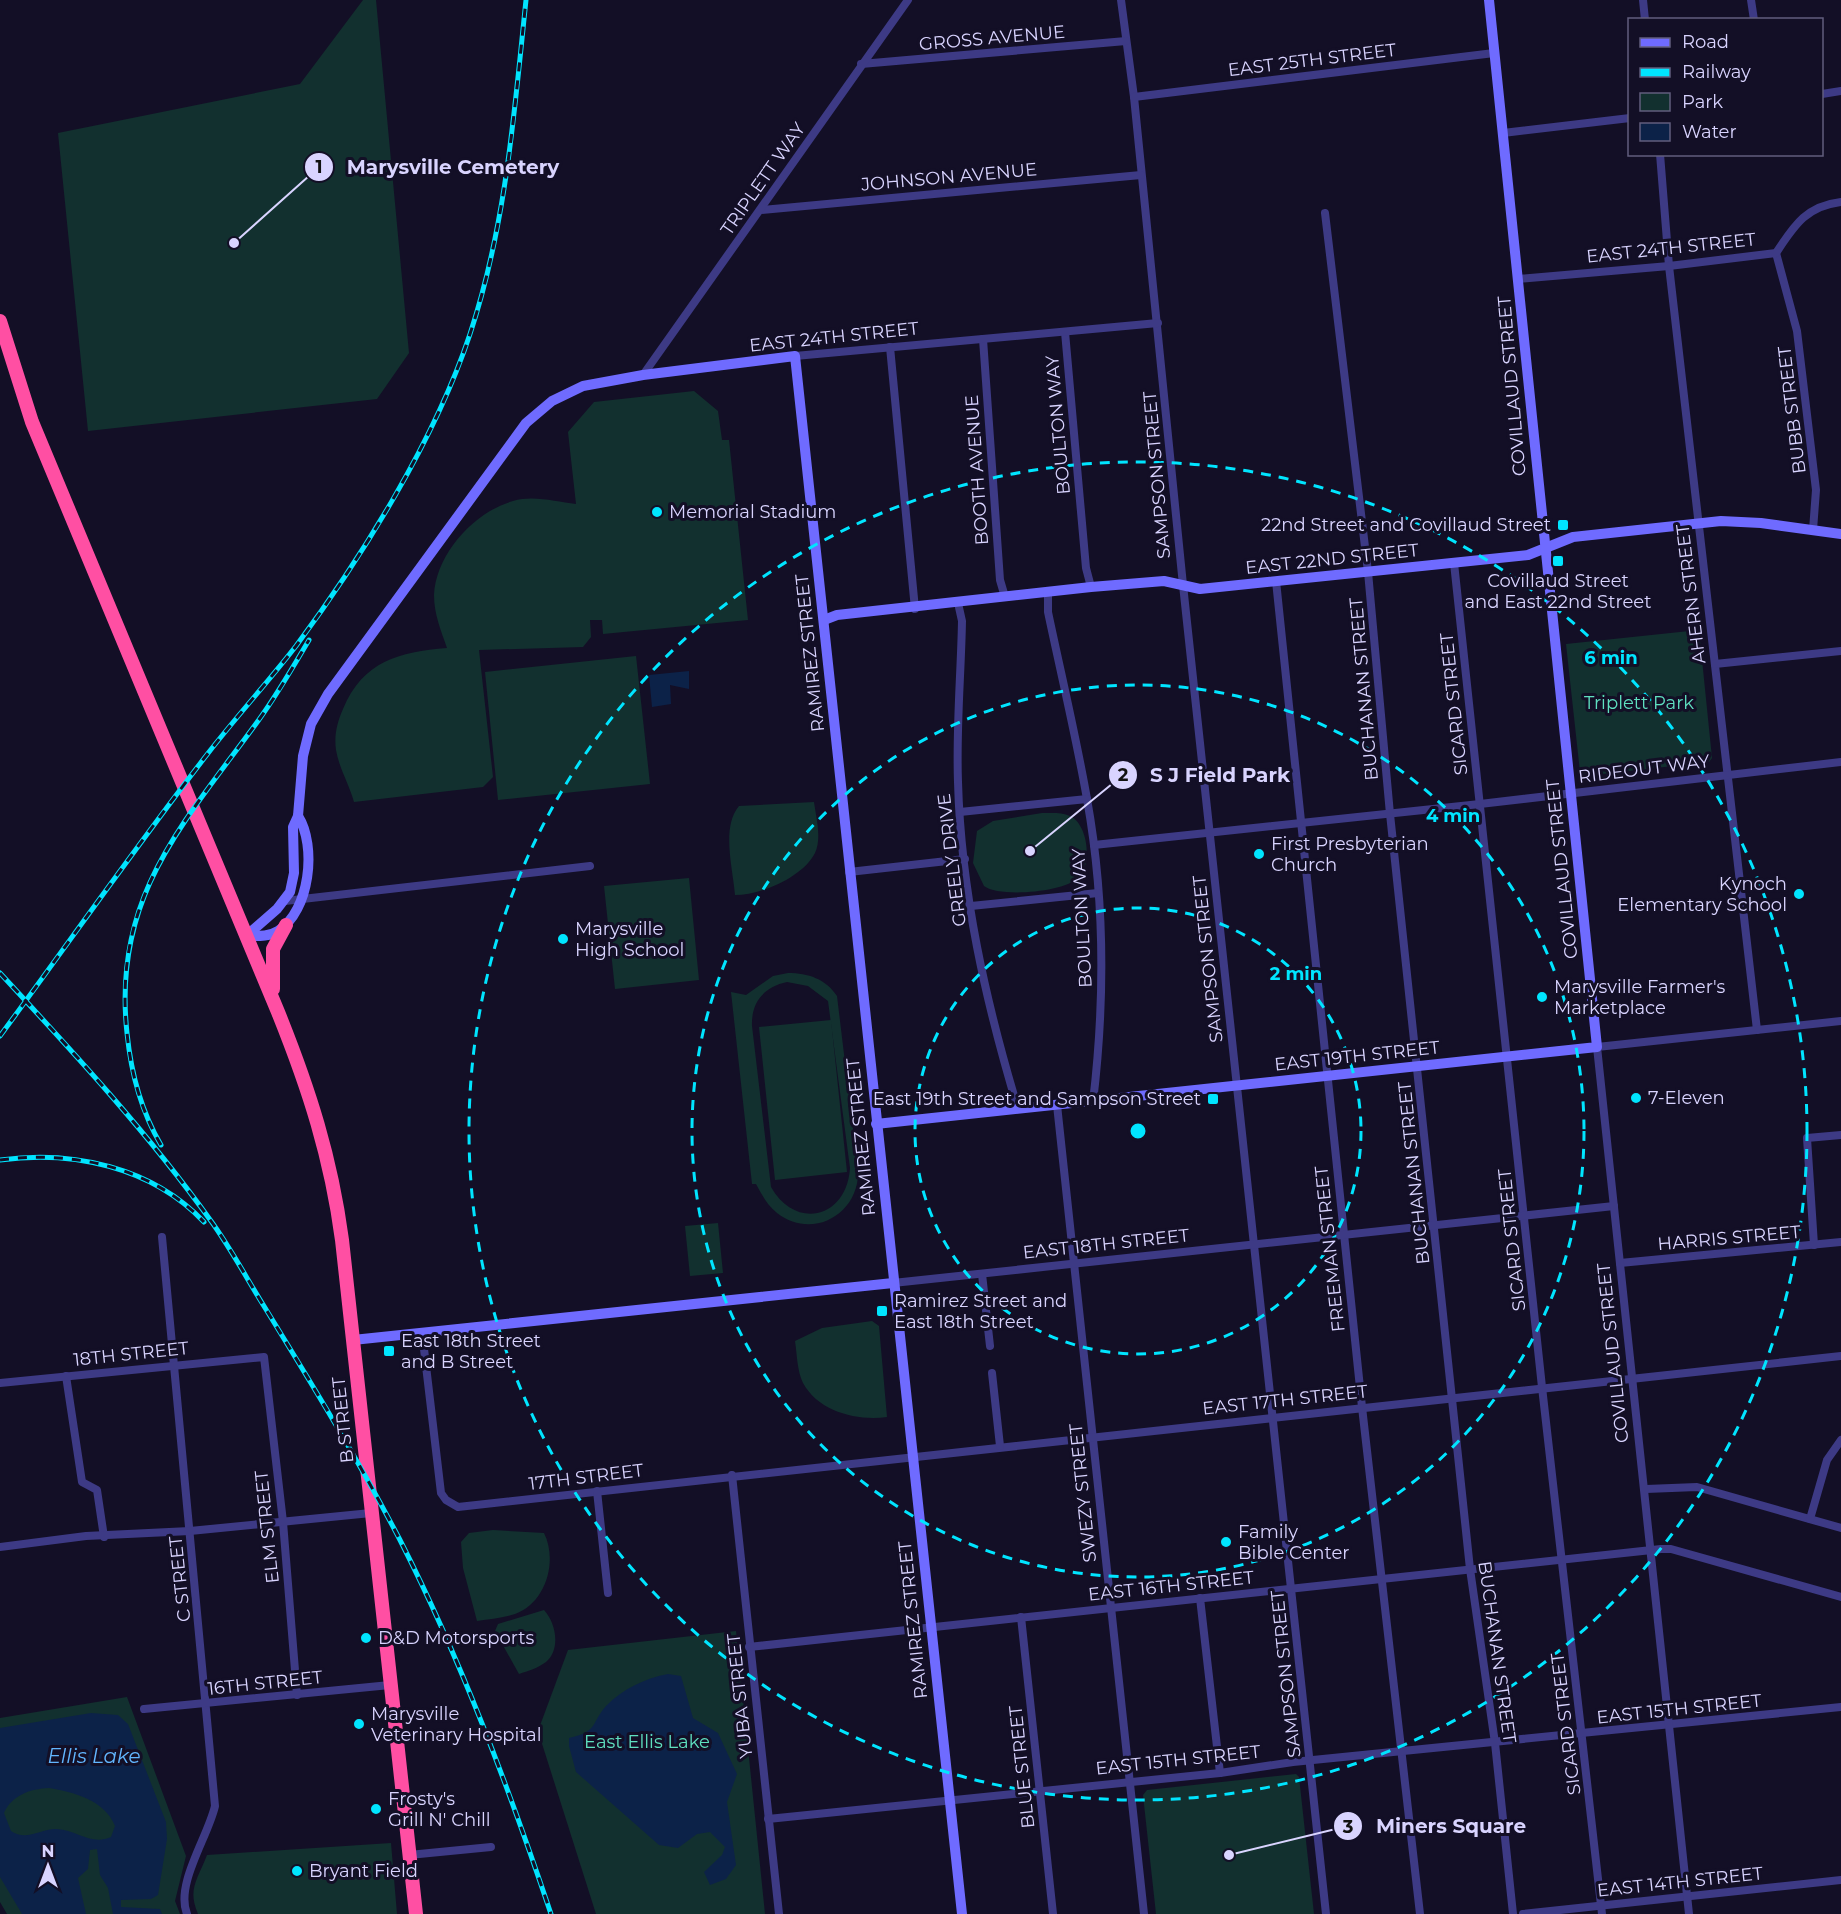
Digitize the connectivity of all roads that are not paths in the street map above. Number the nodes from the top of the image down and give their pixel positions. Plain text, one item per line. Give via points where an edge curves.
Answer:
1 (908, 0) edge
2 (1121, 0) edge
3 (1488, 0) edge
4 (1643, 0) edge
5 (1751, 0) edge
6 (1645, 18) edge
7 (1754, 18) edge
8 (1126, 41) junction
9 (1494, 53) junction
10 (861, 64) junction
11 (1841, 91) edge
12 (1823, 94) edge
13 (1134, 97) junction
14 (1628, 117) edge
15 (1503, 133) junction
16 (1660, 156) edge
17 (1141, 175) junction
18 (1841, 202) edge
19 (761, 210) junction
20 (1325, 213) dead end
21 (1776, 253) junction
22 (1670, 267) junction
23 (1518, 279) junction
24 (0, 321) edge
25 (1158, 323) junction
26 (1065, 332) junction
27 (983, 339) junction
28 (890, 347) junction
29 (795, 356) junction
30 (643, 375) junction
31 (1698, 523) junction
32 (1813, 530) junction
33 (1841, 534) edge
34 (1544, 550) junction
35 (1454, 563) junction
36 (1368, 572) junction
37 (1276, 581) junction
38 (1183, 585) junction
39 (1091, 587) junction
40 (1048, 592) junction
41 (1005, 597) junction
42 (958, 603) junction
43 (915, 609) junction
44 (824, 620) junction
45 (1841, 651) edge
46 (1715, 664) junction
47 (1841, 762) edge
48 (1727, 774) junction
49 (1570, 794) junction
50 (1087, 799) junction
51 (1480, 804) junction
52 (960, 812) junction
53 (1390, 814) junction
54 (298, 816) junction
55 (1300, 823) junction
56 (1210, 833) junction
57 (1094, 845) junction
58 (965, 859) junction
59 (590, 866) dead end
60 (849, 872) junction
61 (1098, 893) junction
62 (302, 897) junction
63 (285, 900) junction
64 (971, 906) junction
65 (286, 925) junction
66 (246, 936) junction
67 (273, 1000) junction
68 (1841, 1021) edge
69 (1757, 1030) junction
70 (1597, 1047) junction
71 (1507, 1056) junction
72 (1417, 1065) junction
73 (1327, 1076) junction
74 (1237, 1086) junction
75 (1093, 1102) junction
76 (1057, 1105) junction
77 (1018, 1109) junction
78 (876, 1124) junction
79 (1841, 1135) edge
80 (1614, 1206) junction
81 (1524, 1215) junction
82 (1434, 1224) junction
83 (1344, 1234) junction
84 (162, 1237) dead end
85 (1841, 1242) edge
86 (1254, 1245) junction
87 (1814, 1245) junction
88 (1620, 1263) junction
89 (1073, 1264) junction
90 (982, 1274) junction
91 (893, 1283) junction
92 (422, 1332) junction
93 (353, 1340) junction
94 (990, 1346) dead end
95 (1841, 1356) edge
96 (264, 1357) joint
97 (175, 1366) junction
98 (992, 1373) dead end
99 (66, 1376) junction
100 (1632, 1378) junction
101 (0, 1383) edge
102 (1542, 1387) junction
103 (1453, 1396) junction
104 (1362, 1407) junction
105 (1274, 1417) junction
106 (1092, 1436) junction
107 (1841, 1440) edge
108 (1000, 1446) junction
109 (913, 1456) junction
110 (732, 1475) junction
111 (1646, 1489) junction
112 (597, 1491) junction
113 (371, 1513) junction
114 (1810, 1519) junction
115 (283, 1522) junction
116 (1841, 1528) edge
117 (190, 1530) junction
118 (104, 1537) junction
119 (0, 1547) edge
120 (1652, 1550) junction
121 (1561, 1559) junction
122 (1470, 1569) junction
123 (1381, 1579) junction
124 (1291, 1588) junction
125 (608, 1593) dead end
126 (1841, 1597) edge
127 (1200, 1598) junction
128 (1111, 1608) junction
129 (1021, 1617) junction
130 (931, 1628) junction
131 (749, 1647) junction
132 (390, 1685) junction
133 (297, 1695) junction
134 (207, 1704) junction
135 (1841, 1707) edge
136 (144, 1709) dead end
137 (1667, 1724) junction
138 (1582, 1734) junction
139 (1495, 1743) junction
140 (1402, 1753) junction
141 (1310, 1760) junction
142 (1220, 1773) junction
143 (1130, 1782) junction
144 (1041, 1789) junction
145 (949, 1800) junction
146 (768, 1820) junction
147 (491, 1847) dead end
148 (409, 1855) junction
149 (1841, 1880) edge
150 (1687, 1896) junction
151 (1602, 1910) edge
152 (187, 1914) edge
153 (416, 1914) edge
154 (779, 1914) edge
155 (962, 1914) edge
156 (1053, 1914) edge
157 (1144, 1914) edge
158 (1326, 1914) edge
159 (1420, 1914) edge
160 (1513, 1914) edge
161 (1523, 1914) edge
162 (1689, 1914) edge

1 - 10 street, TRIPLETT WAY
2 - 8 street, SAMPSON STREET
3 - 9 street, COVILLAUD STREET
4 - 6 street
5 - 7 street
8 - 10 street, GROSS AVENUE
8 - 13 street, SAMPSON STREET
9 - 13 street, EAST 25TH STREET
9 - 15 street, COVILLAUD STREET
10 - 19 street, TRIPLETT WAY
11 - 12 street
13 - 17 street, SAMPSON STREET
14 - 15 street
15 - 23 street, COVILLAUD STREET
16 - 22 street, AHERN STREET
17 - 19 street, JOHNSON AVENUE
17 - 25 street, SAMPSON STREET
18 - 21 street, EAST 24TH STREET via 1826,204 1798,220
19 - 30 street, TRIPLETT WAY
20 - 36 street, BUCHANAN STREET
21 - 22 street, EAST 24TH STREET
21 - 32 street, BUBB STREET via 1797,331 1816,490
22 - 23 street, EAST 24TH STREET
22 - 31 street, AHERN STREET
23 - 34 street, COVILLAUD STREET
24 - 66 highway, B STREET via 32,422
25 - 26 street, EAST 24TH STREET
25 - 38 street, SAMPSON STREET
26 - 27 street, EAST 24TH STREET
26 - 39 street, BOULTON WAY via 1086,568
27 - 28 street, EAST 24TH STREET
27 - 41 street, BOOTH AVENUE via 1000,580
28 - 29 street, EAST 24TH STREET
28 - 43 street
29 - 30 street, EAST 24TH STREET
29 - 44 street, RAMIREZ STREET
30 - 54 street, EAST 24TH STREET via 583,386 552,401 526,423 328,694 306,741
31 - 32 street, EAST 22ND STREET via 1745,521
31 - 34 street, EAST 22ND STREET via 1573,537
31 - 46 street, AHERN STREET
32 - 33 street, EAST 22ND STREET
34 - 35 street, EAST 22ND STREET
34 - 49 street, COVILLAUD STREET
35 - 36 street, EAST 22ND STREET
35 - 51 street, SICARD STREET
36 - 37 street, EAST 22ND STREET
36 - 53 street, BUCHANAN STREET
37 - 38 street, EAST 22ND STREET via 1200,589
37 - 55 street, FREEMAN STREET
38 - 39 street, EAST 22ND STREET via 1164,581
38 - 56 street, SAMPSON STREET
39 - 40 street, EAST 22ND STREET
40 - 41 street, EAST 22ND STREET
40 - 50 street, BOULTON WAY via 1048,612
41 - 42 street, EAST 22ND STREET
42 - 43 street, EAST 22ND STREET
42 - 52 street, GREELY DRIVE via 962,621
43 - 44 street, EAST 22ND STREET via 837,615
44 - 60 street, RAMIREZ STREET
45 - 46 street
46 - 48 street, AHERN STREET
47 - 48 street, RIDEOUT WAY
48 - 49 street, RIDEOUT WAY
48 - 69 street, AHERN STREET
49 - 51 street, RIDEOUT WAY
49 - 70 street, COVILLAUD STREET
50 - 52 street
50 - 57 street, BOULTON WAY
51 - 53 street, RIDEOUT WAY
51 - 71 street, SICARD STREET
52 - 58 street, GREELY DRIVE
53 - 55 street, RIDEOUT WAY
53 - 72 street, BUCHANAN STREET
54 - 62 street via 305,827 308,855
54 - 63 street via 293,827 293,882
55 - 56 street, RIDEOUT WAY
55 - 73 street, FREEMAN STREET
56 - 57 street, RIDEOUT WAY
56 - 74 street, SAMPSON STREET
57 - 61 street, BOULTON WAY
58 - 60 street
58 - 64 street, GREELY DRIVE
59 - 62 street
60 - 78 street, RAMIREZ STREET
61 - 64 street
61 - 75 street, BOULTON WAY via 1102,991
62 - 63 street
62 - 65 street
63 - 66 street
64 - 77 street, GREELY DRIVE via 991,1014
65 - 66 street via 271,935
65 - 67 highway via 273,949
66 - 67 highway, B STREET
67 - 93 highway, B STREET via 311,1096 328,1158
68 - 69 street, EAST 19TH STREET
69 - 70 street, EAST 19TH STREET
70 - 71 street, EAST 19TH STREET
70 - 80 street, COVILLAUD STREET
71 - 72 street, EAST 19TH STREET
71 - 81 street, SICARD STREET
72 - 73 street, EAST 19TH STREET
72 - 82 street, BUCHANAN STREET
73 - 74 street, EAST 19TH STREET
73 - 83 street, FREEMAN STREET
74 - 75 street, EAST 19TH STREET
74 - 86 street, SAMPSON STREET
75 - 76 street, EAST 19TH STREET
76 - 77 street, EAST 19TH STREET
76 - 89 street, SWEZY STREET
77 - 78 street, EAST 19TH STREET
78 - 91 street, RAMIREZ STREET
79 - 87 street via 1807,1138
80 - 81 street, EAST 18TH STREET
80 - 88 street, COVILLAUD STREET
81 - 82 street, EAST 18TH STREET
81 - 102 street, SICARD STREET
82 - 83 street, EAST 18TH STREET
82 - 103 street, BUCHANAN STREET
83 - 86 street, EAST 18TH STREET
83 - 104 street, FREEMAN STREET
84 - 97 street, C STREET
85 - 87 street, HARRIS STREET
86 - 89 street, EAST 18TH STREET
86 - 105 street, SAMPSON STREET
87 - 88 street, HARRIS STREET
88 - 100 street, COVILLAUD STREET
89 - 90 street, EAST 18TH STREET
89 - 106 street, SWEZY STREET
90 - 91 street, EAST 18TH STREET
90 - 94 street
91 - 92 street, EAST 18TH STREET
91 - 109 street, RAMIREZ STREET
92 - 93 street
92 - 112 street, 17TH STREET via 439,1483 446,1500 465,1506
93 - 113 highway, B STREET
95 - 100 street, EAST 17TH STREET
96 - 97 street, 18TH STREET
96 - 115 street, ELM STREET
97 - 99 street, 18TH STREET
97 - 117 street, C STREET
98 - 108 street
99 - 101 street, 18TH STREET
99 - 118 street via 82,1482 97,1490
100 - 102 street, EAST 17TH STREET
100 - 111 street, COVILLAUD STREET
102 - 103 street, EAST 17TH STREET
102 - 121 street, SICARD STREET
103 - 104 street, EAST 17TH STREET
103 - 122 street, BUCHANAN STREET
104 - 105 street, EAST 17TH STREET
104 - 123 street, FREEMAN STREET
105 - 106 street, EAST 17TH STREET
105 - 124 street, SAMPSON STREET
106 - 108 street, EAST 17TH STREET
106 - 128 street, SWEZY STREET
107 - 114 street via 1827,1460
108 - 109 street, EAST 17TH STREET
109 - 110 street, EAST 17TH STREET
109 - 130 street, RAMIREZ STREET
110 - 112 street, 17TH STREET
110 - 131 street, YUBA STREET
111 - 114 street via 1697,1487
111 - 120 street, COVILLAUD STREET
112 - 125 street
113 - 115 street
113 - 132 highway, B STREET
114 - 116 street
115 - 117 street
115 - 133 street, ELM STREET
117 - 118 street
117 - 134 street, C STREET
118 - 119 street
120 - 121 street, EAST 16TH STREET
120 - 126 street, EAST 16TH STREET via 1671,1549
120 - 137 street, COVILLAUD STREET
121 - 122 street, EAST 16TH STREET
121 - 138 street, SICARD STREET
122 - 123 street, EAST 16TH STREET
122 - 139 street, BUCHANAN STREET
123 - 124 street, EAST 16TH STREET
123 - 140 street, FREEMAN STREET
124 - 127 street, EAST 16TH STREET
124 - 141 street, SAMPSON STREET
127 - 128 street, EAST 16TH STREET
127 - 142 street
128 - 129 street, EAST 16TH STREET
128 - 143 street, SWEZY STREET
129 - 130 street, EAST 16TH STREET
129 - 144 street, BLUE STREET
130 - 131 street, EAST 16TH STREET
130 - 145 street, RAMIREZ STREET
131 - 146 street, YUBA STREET
132 - 133 street, 16TH STREET
132 - 148 highway, B STREET
133 - 134 street, 16TH STREET
134 - 136 street, 16TH STREET
134 - 152 street, C STREET via 215,1806 186,1882
135 - 137 street, EAST 15TH STREET
137 - 138 street, EAST 15TH STREET
137 - 150 street, COVILLAUD STREET
138 - 139 street, EAST 15TH STREET
138 - 151 street, SICARD STREET
139 - 140 street, EAST 15TH STREET
139 - 160 street, BUCHANAN STREET
140 - 141 street, EAST 15TH STREET
140 - 159 street, FREEMAN STREET
141 - 142 street, EAST 15TH STREET
141 - 158 street, SAMPSON STREET
142 - 143 street, EAST 15TH STREET
143 - 144 street, EAST 15TH STREET
143 - 157 street, SWEZY STREET
144 - 145 street, EAST 15TH STREET
144 - 156 street, BLUE STREET
145 - 146 street, EAST 15TH STREET
145 - 155 street, RAMIREZ STREET
146 - 154 street, YUBA STREET
147 - 148 street
148 - 153 highway, B STREET
149 - 150 street, EAST 14TH STREET
150 - 151 street, EAST 14TH STREET
150 - 162 street, COVILLAUD STREET
151 - 161 street, EAST 14TH STREET

